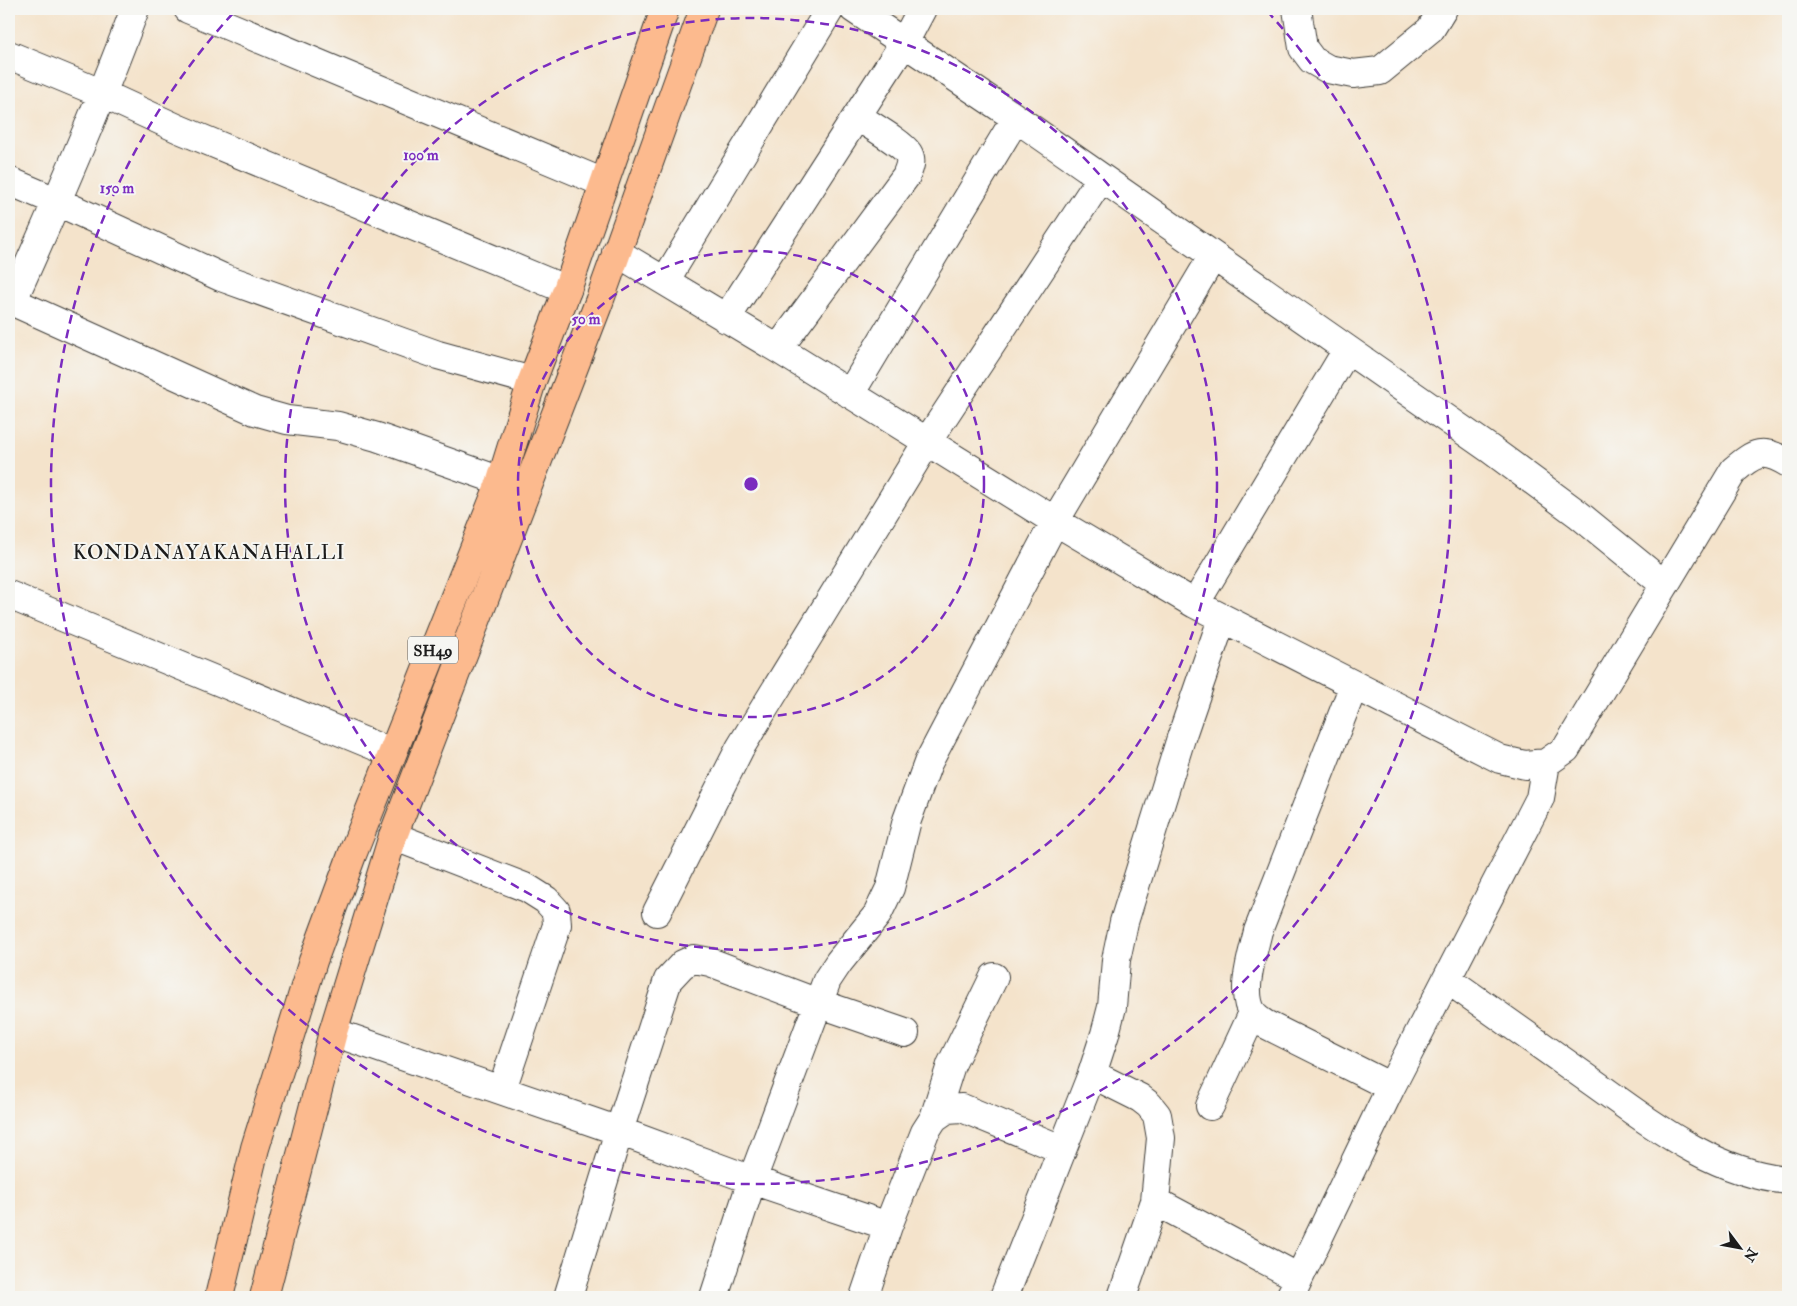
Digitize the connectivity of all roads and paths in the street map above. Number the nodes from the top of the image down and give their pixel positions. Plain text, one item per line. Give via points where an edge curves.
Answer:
1 (136, 9) edge
2 (188, 9) edge
3 (666, 9) edge
4 (704, 9) edge
5 (830, 9) edge
6 (854, 9) edge
7 (922, 9) edge
8 (1297, 9) edge
9 (1443, 9) edge
10 (904, 43) junction
11 (9, 55) edge
12 (103, 94) junction
13 (857, 116) junction
14 (1016, 118) junction
15 (1101, 178) junction
16 (9, 182) edge
17 (604, 183) junction
18 (58, 202) junction
19 (616, 252) junction
20 (1213, 256) junction
21 (664, 281) junction
22 (567, 290) junction
23 (10, 301) edge
24 (726, 319) junction
25 (778, 349) junction
26 (1347, 350) junction
27 (532, 381) junction
28 (850, 394) junction
29 (927, 442) junction
30 (1788, 463) edge
31 (501, 481) junction
32 (1055, 521) junction
33 (1665, 585) junction
34 (9, 595) edge
35 (1195, 604) junction
36 (1222, 619) junction
37 (1354, 685) junction
38 (392, 753) junction
39 (1546, 763) junction
40 (393, 836) junction
41 (657, 912) dead end
42 (994, 977) dead end
43 (1447, 979) junction
44 (818, 1003) junction
45 (1253, 1013) junction
46 (333, 1032) junction
47 (906, 1033) dead end
48 (1092, 1074) junction
49 (1391, 1086) junction
50 (502, 1089) junction
51 (1210, 1106) dead end
52 (934, 1118) junction
53 (619, 1131) junction
54 (1061, 1149) junction
55 (752, 1180) junction
56 (1788, 1180) edge
57 (1155, 1201) junction
58 (888, 1226) junction
59 (1294, 1288) edge
60 (219, 1297) edge
61 (264, 1297) edge
62 (568, 1297) edge
63 (714, 1297) edge
64 (864, 1297) edge
65 (1004, 1297) edge
66 (1122, 1297) edge

1 - 12 street
2 - 17 street
3 - 17 main road, SH49
4 - 19 main road, SH49
5 - 21 street
6 - 10 street
7 - 10 street
8 - 9 street via 1303,48 1312,60 1328,69 1353,74 1380,71 1430,30
10 - 13 street
10 - 14 street
11 - 12 street
12 - 18 street
12 - 22 street
13 - 24 street
13 - 25 street via 909,153 911,163 906,176
14 - 15 street
14 - 28 street
15 - 20 street
15 - 29 street
16 - 18 street
17 - 22 main road, SH49
18 - 23 street
18 - 27 street via 221,277 438,355
19 - 21 street
19 - 40 main road, SH49
20 - 26 street
20 - 32 street
21 - 24 street
22 - 27 main road, SH49
23 - 31 street via 255,411 286,420 338,426 377,437
24 - 25 street
25 - 28 street
26 - 33 street via 1578,514
26 - 35 street
27 - 31 main road, SH49
28 - 29 street
29 - 32 street
29 - 41 street via 740,748
30 - 33 street via 1773,454 1752,455 1734,470
31 - 38 main road, SH49
32 - 35 street
32 - 44 street via 928,763 907,820 890,888 877,915 839,962
33 - 39 street via 1566,749
34 - 38 street
35 - 36 street
36 - 37 street
36 - 48 street via 1124,922 1116,960 1112,1007
37 - 39 street via 1500,759 1525,765
37 - 45 street via 1258,931 1248,971 1248,997
38 - 60 main road, SH49 via 313,961 255,1148
39 - 43 street via 1540,798
40 - 46 main road, SH49
40 - 50 street via 527,888 556,911 556,925
42 - 52 street via 951,1065
43 - 49 street
43 - 56 street via 1673,1138 1747,1173
44 - 47 street
44 - 53 street via 710,962 694,960 683,964 668,980
44 - 55 street
45 - 49 street via 1265,1024
45 - 51 street
46 - 50 street
46 - 61 main road, SH49
48 - 54 street
48 - 57 street via 1140,1098 1157,1114 1161,1138
49 - 59 street
50 - 53 street
52 - 54 street via 947,1109 962,1108
52 - 58 street via 925,1132
53 - 55 street
53 - 62 street
54 - 65 street
55 - 58 street
55 - 63 street
57 - 59 street
57 - 66 street
58 - 64 street

